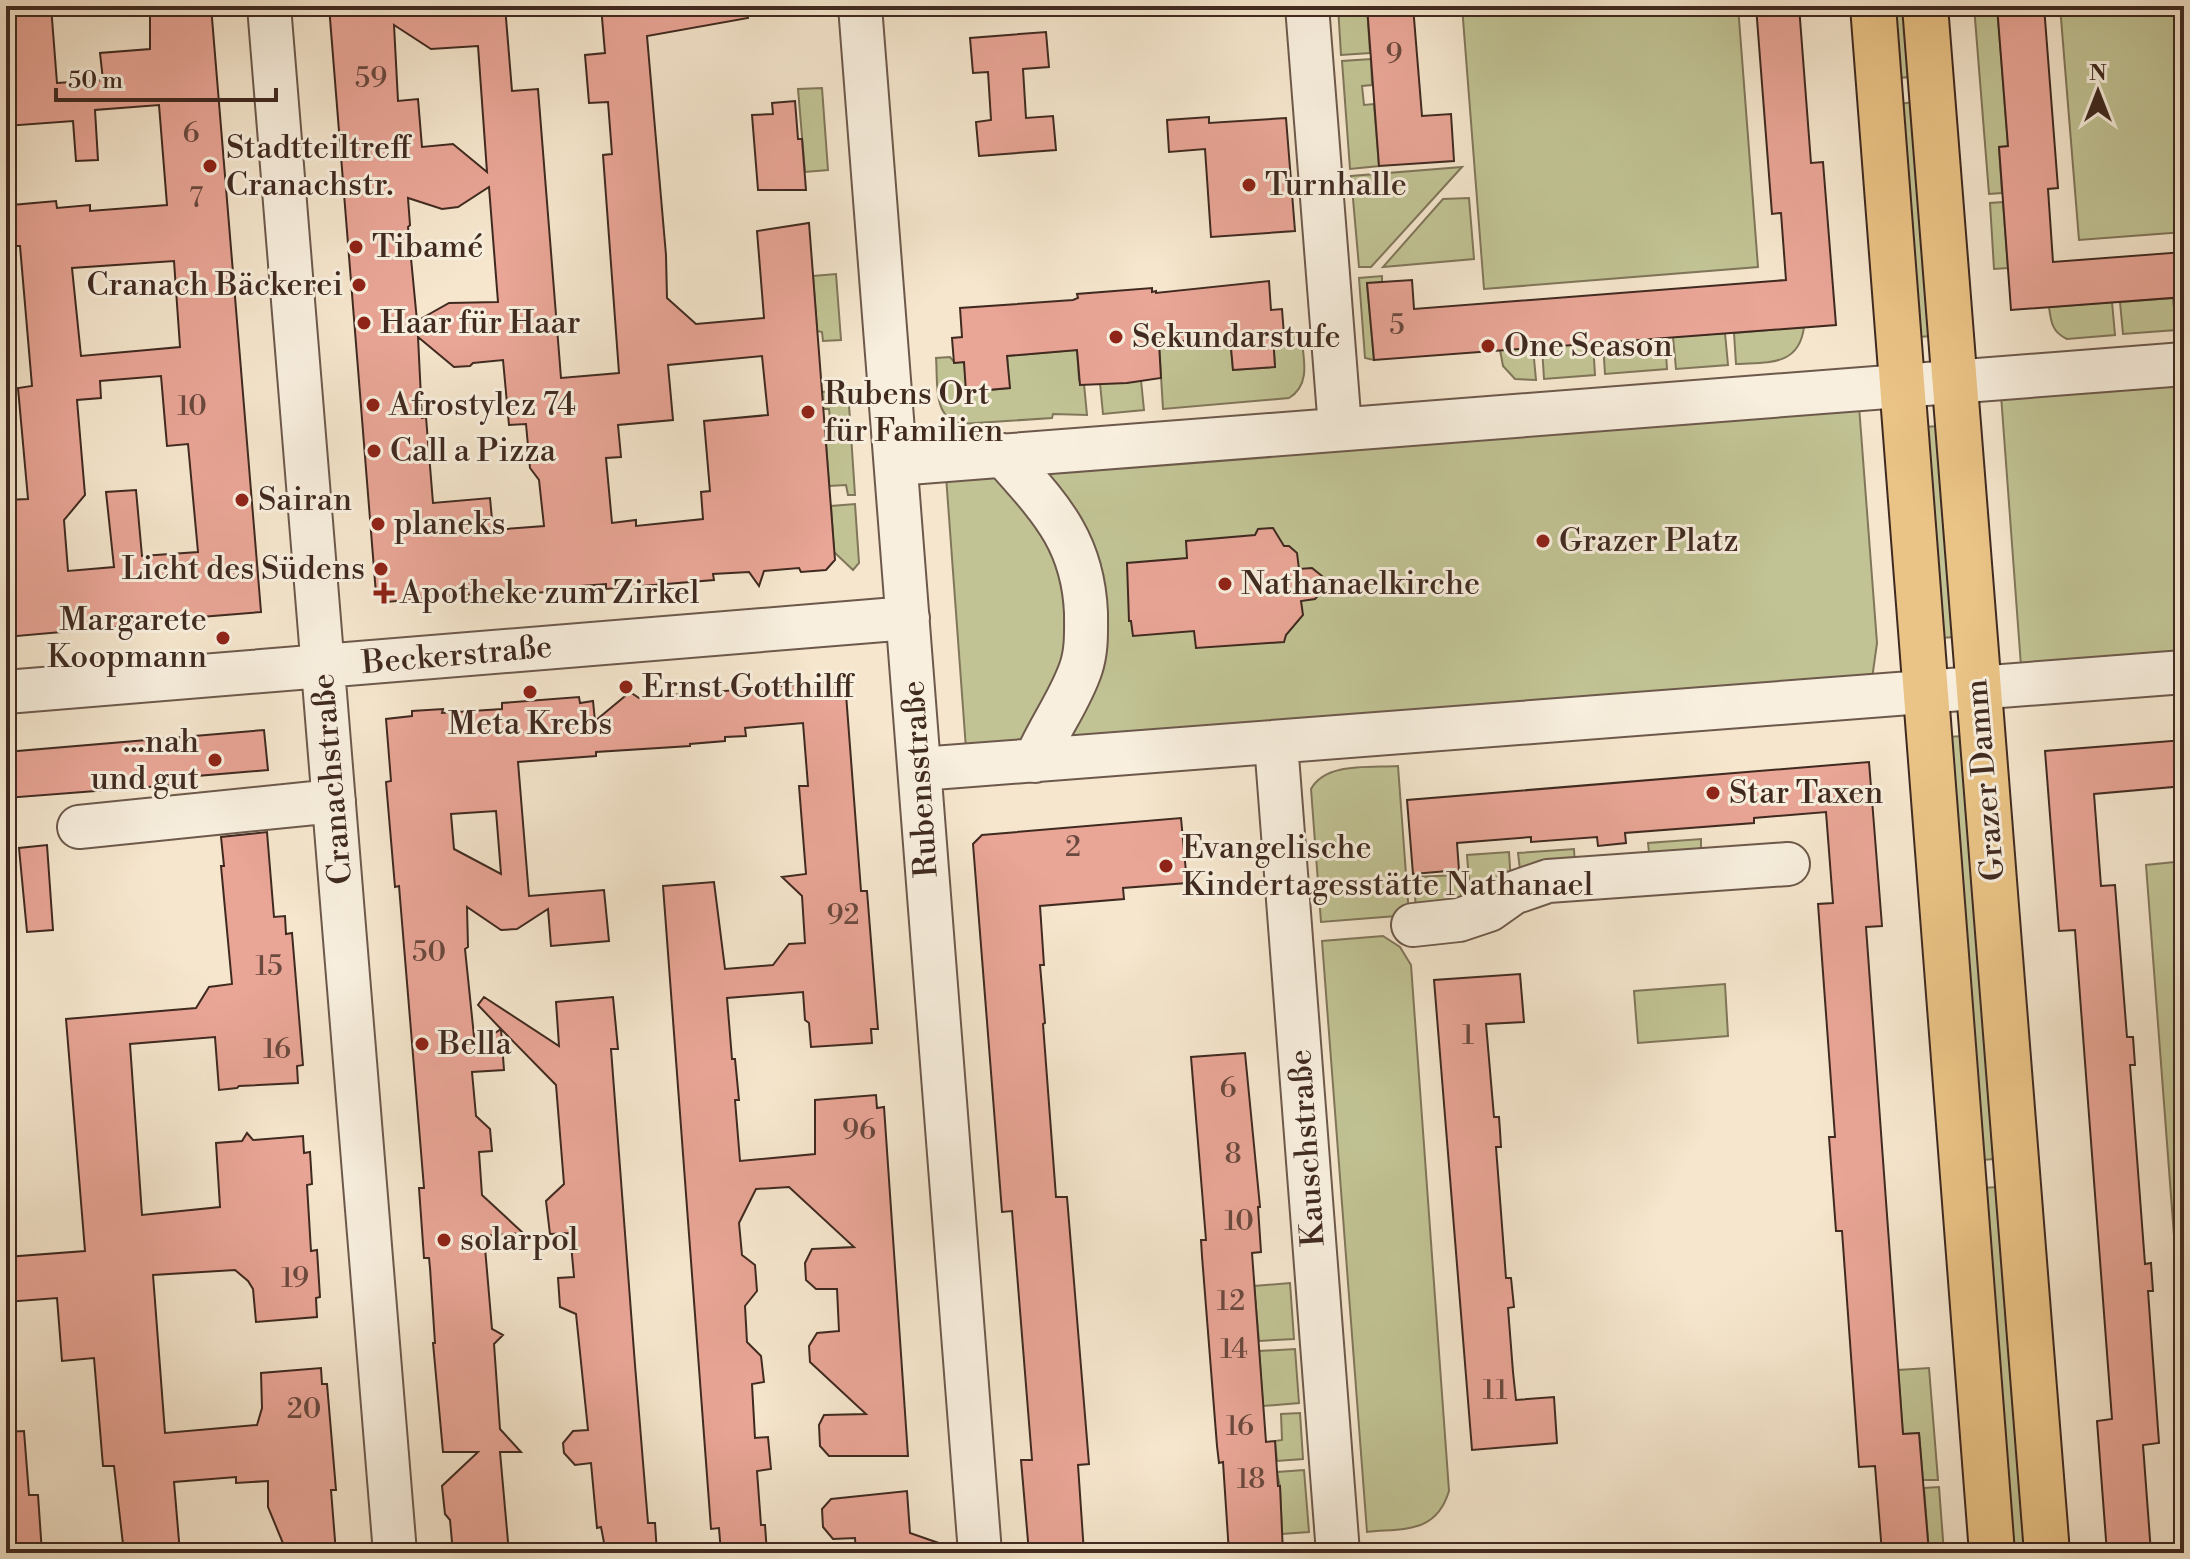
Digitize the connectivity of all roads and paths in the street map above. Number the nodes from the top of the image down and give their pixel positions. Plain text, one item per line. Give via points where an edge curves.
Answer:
1 (269, 6) edge
2 (860, 6) edge
3 (1307, 6) edge
4 (1873, 6) edge
5 (1925, 6) edge
6 (2184, 364) edge
7 (1954, 382) junction
8 (1903, 386) junction
9 (1340, 428) junction
10 (1003, 455) junction
11 (896, 464) junction
12 (908, 618) junction
13 (323, 666) junction
14 (2184, 672) edge
15 (1978, 689) junction
16 (6, 692) edge
17 (1927, 693) junction
18 (1276, 743) junction
19 (1035, 761) junction
20 (920, 769) junction
21 (334, 801) junction
22 (79, 827) dead end
23 (1788, 864) dead end
24 (1413, 925) dead end
25 (395, 1553) edge
26 (980, 1553) edge
27 (1338, 1553) edge
28 (1992, 1553) edge
29 (2047, 1553) edge

1 - 13 street, Cranachstraße
2 - 11 street, Rubensstraße
3 - 9 street
4 - 8 main road, Grazer Damm
5 - 7 main road, Grazer Damm
6 - 7 street
7 - 8 street
7 - 15 main road, Grazer Damm
8 - 9 street
8 - 17 main road, Grazer Damm
9 - 10 street
10 - 11 street
10 - 19 street via 1045,500 1065,534 1080,563 1085,603 1082,665
11 - 12 street, Rubensstraße
12 - 13 street, Beckerstraße
12 - 20 street, Rubensstraße
13 - 16 street, Beckerstraße
13 - 21 street, Cranachstraße
14 - 15 street
15 - 17 street
15 - 29 main road, Grazer Damm
17 - 18 street
17 - 28 main road, Grazer Damm
18 - 19 street
18 - 27 street, Kauschstraße
19 - 20 street
20 - 26 street, Rubensstraße
21 - 22 street
21 - 25 street, Cranachstraße
23 - 24 street via 1548,881 1459,920

